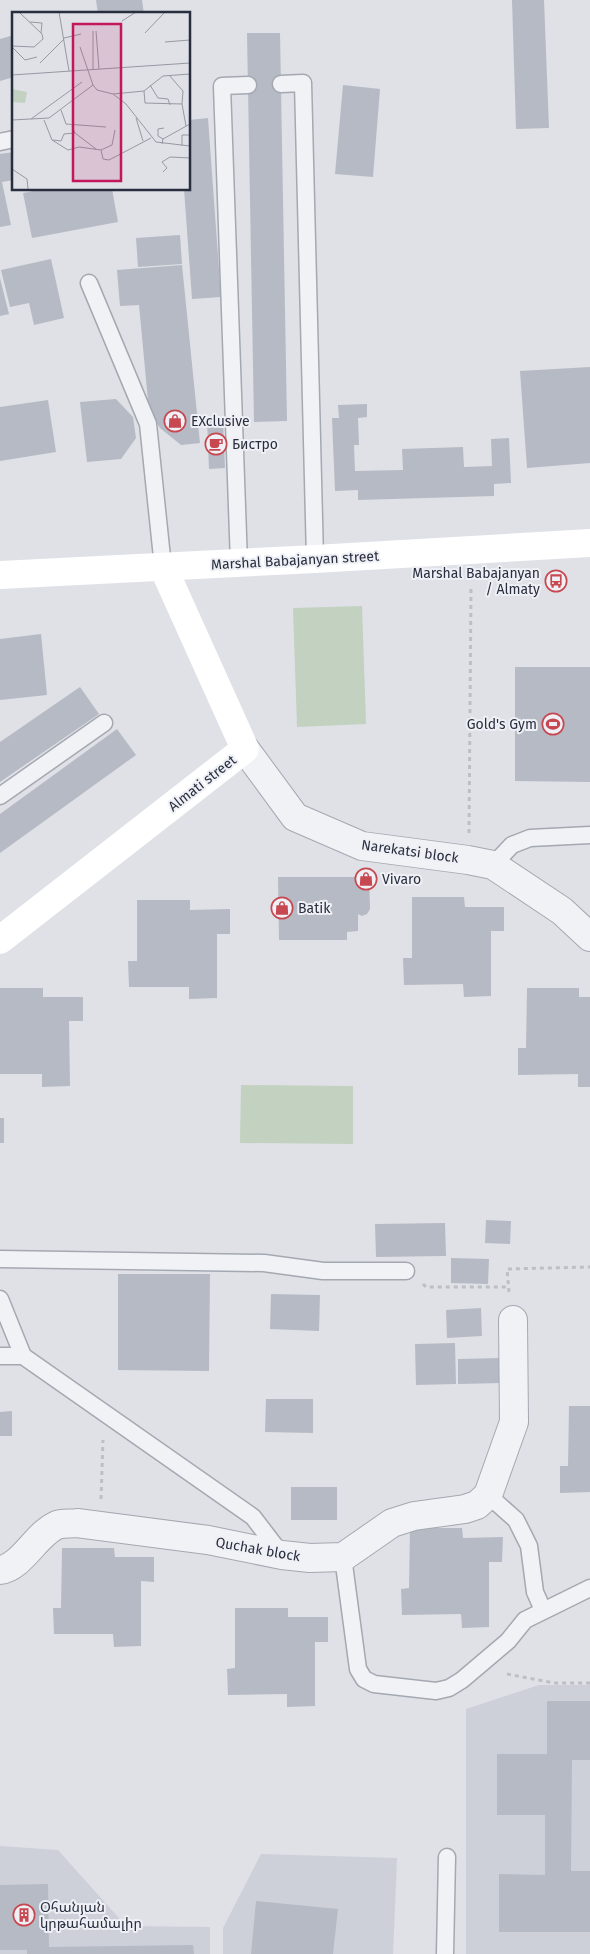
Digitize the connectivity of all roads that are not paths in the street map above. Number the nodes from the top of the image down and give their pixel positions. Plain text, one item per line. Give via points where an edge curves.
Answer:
1 (281, 84) dead end
2 (248, 85) dead end
3 (89, 283) dead end
4 (590, 543) edge
5 (315, 559) junction
6 (239, 563) junction
7 (163, 567) junction
8 (0, 575) edge
9 (104, 723) dead end
10 (245, 749) junction
11 (0, 796) edge
12 (590, 835) edge
13 (481, 862) junction
14 (590, 937) edge
15 (0, 940) edge
16 (0, 1259) edge
17 (406, 1271) road end
18 (0, 1299) edge
19 (513, 1320) road end
20 (0, 1356) edge
21 (23, 1356) junction
22 (488, 1495) junction
23 (282, 1555) junction
24 (343, 1557) junction
25 (0, 1570) edge
26 (590, 1588) edge
27 (543, 1610) junction
28 (447, 1857) dead end
29 (445, 1954) edge

1 - 5 lane via 303,83
2 - 6 lane via 222,86
3 - 7 lane via 148,424
4 - 5 main road, Marshal Babajanyan street
5 - 6 main road, Marshal Babajanyan street
6 - 7 main road, Marshal Babajanyan street
7 - 8 main road, Marshal Babajanyan street
7 - 10 main road, Almati street
9 - 11 lane
10 - 13 street, Narekatsi block via 295,816 362,846
10 - 15 main road, Almati street
12 - 13 lane via 530,838
13 - 14 street, Narekatsi block via 562,911
16 - 17 lane via 264,1263 323,1271
18 - 21 lane
19 - 22 street via 514,1422
20 - 21 lane
21 - 23 lane via 253,1517
22 - 24 street via 465,1510 414,1516 392,1523
22 - 27 lane via 516,1520 529,1546 535,1592
23 - 24 street, Quchak block
23 - 25 street, Quchak block via 208,1540 77,1523 59,1524 46,1531 16,1561
24 - 27 lane via 358,1669 374,1684 436,1691 449,1688 508,1641 525,1620
26 - 27 lane
28 - 29 lane

